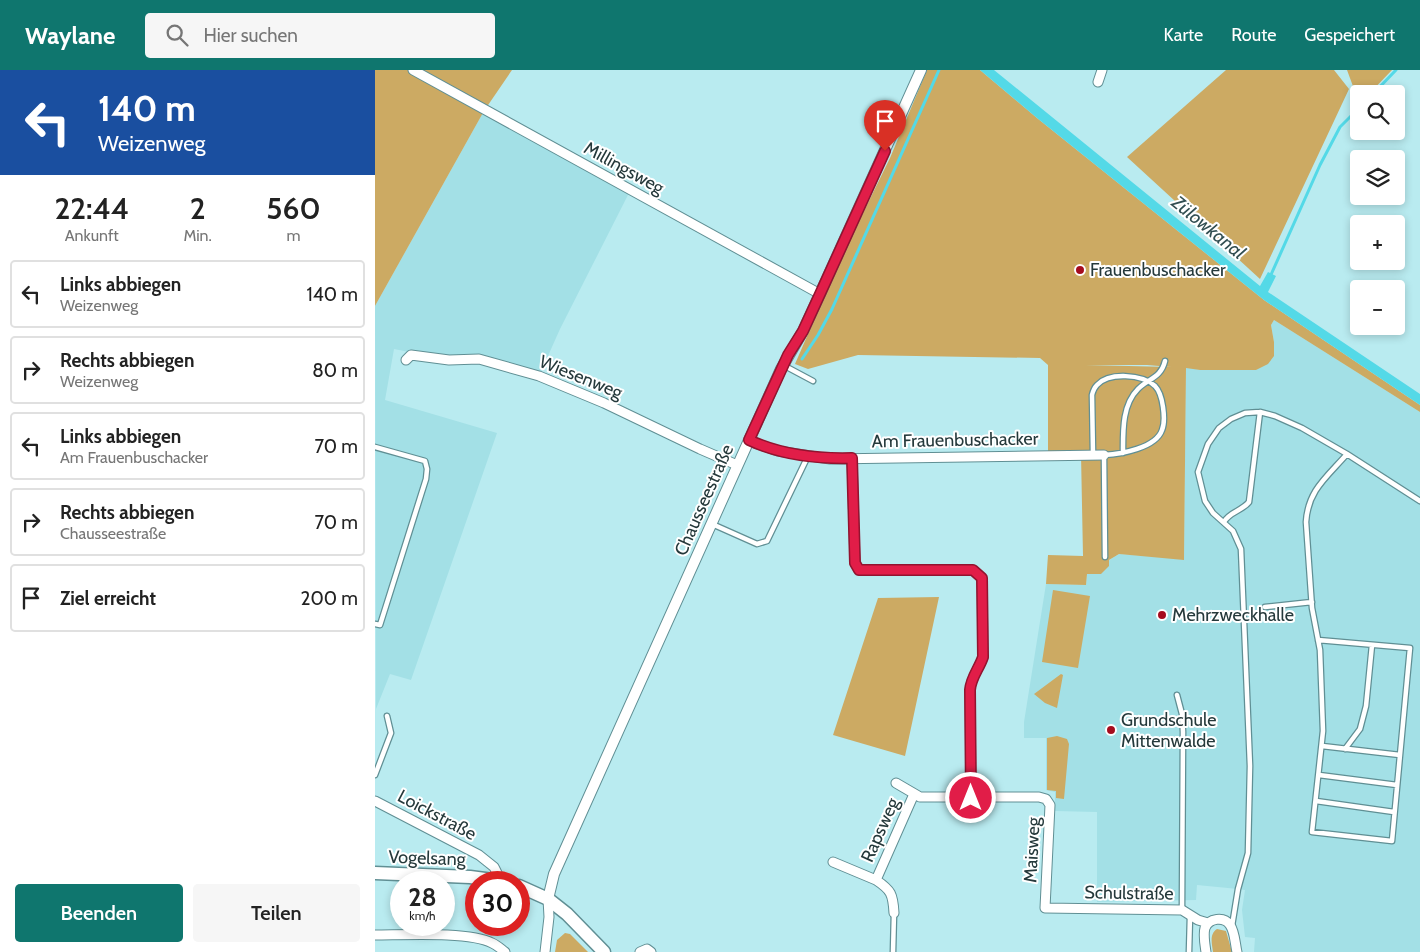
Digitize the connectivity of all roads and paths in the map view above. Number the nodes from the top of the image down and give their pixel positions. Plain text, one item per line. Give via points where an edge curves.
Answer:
1 (413, 70) edge
2 (921, 70) edge
3 (1102, 70) edge
4 (1098, 82) dead end
5 (820, 294) junction
6 (406, 360) dead end
7 (1165, 361) dead end
8 (783, 365) junction
9 (813, 381) dead end
10 (1149, 382) junction
11 (1260, 412) junction
12 (749, 440) junction
13 (375, 447) edge
14 (1123, 453) junction
15 (1093, 454) junction
16 (1347, 454) junction
17 (1104, 455) junction
18 (808, 456) junction
19 (852, 458) junction
20 (737, 465) junction
21 (1420, 501) edge
22 (1224, 522) junction
23 (711, 524) junction
24 (1105, 557) dead end
25 (1312, 602) junction
26 (1265, 607) dead end
27 (375, 624) edge
28 (1318, 640) junction
29 (1372, 645) junction
30 (1177, 696) dead end
31 (387, 716) dead end
32 (1322, 746) junction
33 (1345, 749) junction
34 (1400, 756) junction
35 (375, 775) edge
36 (1319, 775) junction
37 (896, 783) dead end
38 (1397, 785) junction
39 (914, 794) junction
40 (971, 798) junction
41 (375, 801) edge
42 (1316, 801) junction
43 (1394, 812) junction
44 (833, 862) dead end
45 (497, 871) edge
46 (375, 873) edge
47 (465, 876) edge
48 (876, 880) junction
49 (530, 891) edge
50 (548, 900) junction
51 (1045, 908) joint
52 (1186, 912) junction
53 (894, 913) joint
54 (1208, 923) junction
55 (1231, 927) junction
56 (375, 935) edge
57 (505, 952) edge
58 (545, 952) edge
59 (604, 952) edge
60 (640, 952) edge
61 (651, 952) edge
62 (893, 952) edge
63 (1189, 952) edge
64 (1206, 952) edge
65 (1237, 952) edge

1 - 5 street, Millingsweg
2 - 5 street, Chausseestraße
3 - 4 street
5 - 8 street, Chausseestraße
6 - 20 street, Wiesenweg via 411,354 449,360 479,359 539,376
7 - 10 lane via 1163,370
8 - 9 lane
8 - 12 street, Chausseestraße
10 - 14 lane via 1130,398 1125,417
10 - 14 lane via 1156,387 1161,398 1165,422 1162,431 1150,443
10 - 15 lane via 1122,377 1101,381 1095,386 1092,395
11 - 16 lane via 1302,428
11 - 22 lane via 1249,502 1226,517
11 - 22 lane via 1245,413 1219,428 1208,444 1198,472 1205,501
12 - 18 street, Am Frauenbuschacker via 778,451
12 - 20 street, Chausseestraße
13 - 27 lane via 425,462 427,480 380,625
14 - 17 lane
15 - 17 street, Am Frauenbuschacker
15 - 19 street, Am Frauenbuschacker
16 - 21 lane
16 - 25 lane via 1313,493 1307,509
17 - 24 lane
18 - 19 street, Am Frauenbuschacker
18 - 23 lane via 767,541 757,544
19 - 40 street via 855,563 859,570 973,570 982,578 983,657 970,690
20 - 23 street, Chausseestraße
22 - 55 lane via 1233,531 1241,549 1250,766 1248,853
23 - 50 street, Chausseestraße via 554,874
25 - 26 lane
25 - 28 lane
28 - 29 lane
28 - 32 lane
29 - 33 lane via 1360,729
29 - 34 lane via 1410,648
30 - 52 lane via 1183,732
31 - 35 lane via 391,733
32 - 33 lane
32 - 36 lane
33 - 34 lane
34 - 38 lane
36 - 38 lane
36 - 42 lane
37 - 39 street, Maisweg
38 - 43 lane
39 - 40 street, Maisweg via 920,797
39 - 48 street, Rapsweg
40 - 51 street, Maisweg via 1046,799 1050,805
41 - 45 street, Loickstraße via 479,856
42 - 43 lane
42 - 43 lane via 1312,832 1392,841
44 - 48 street, Rapsweg
46 - 47 main road, Vogelsang
48 - 53 street, Rapsweg via 888,888 893,898
49 - 50 main road
50 - 58 street, Chausseestraße
50 - 59 main road
51 - 52 street, Schulstraße
52 - 54 street, Schulstraße
52 - 63 lane
53 - 62 lane
54 - 55 street, Schulstraße via 1222,919
54 - 64 street via 1205,929
55 - 65 street
56 - 57 street via 424,934 472,938 491,942
60 - 61 street via 647,949

